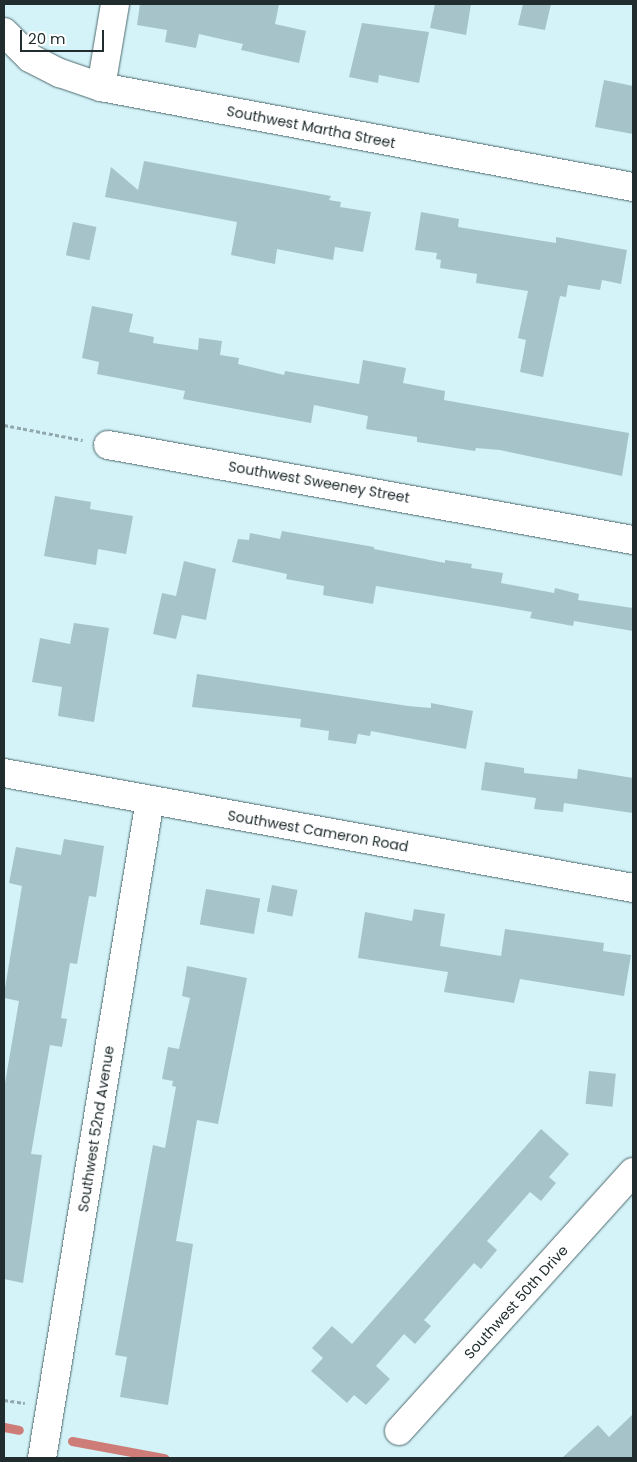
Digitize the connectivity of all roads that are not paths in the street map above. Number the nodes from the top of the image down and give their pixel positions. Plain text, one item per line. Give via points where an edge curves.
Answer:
1 (115, 4) edge
2 (4, 32) edge
3 (102, 87) junction
4 (633, 187) edge
5 (108, 445) road end
6 (633, 540) edge
7 (4, 773) edge
8 (150, 800) junction
9 (633, 888) edge
10 (633, 1172) edge
11 (398, 1431) dead end
12 (42, 1458) edge

1 - 3 street
2 - 3 street, Southwest Martha Street via 30,58 60,74
3 - 4 street, Southwest Martha Street
5 - 6 street, Southwest Sweeney Street
7 - 8 street, Southwest Cameron Road
8 - 9 street, Southwest Cameron Road
8 - 12 street, Southwest 52nd Avenue
10 - 11 street, Southwest 50th Drive

